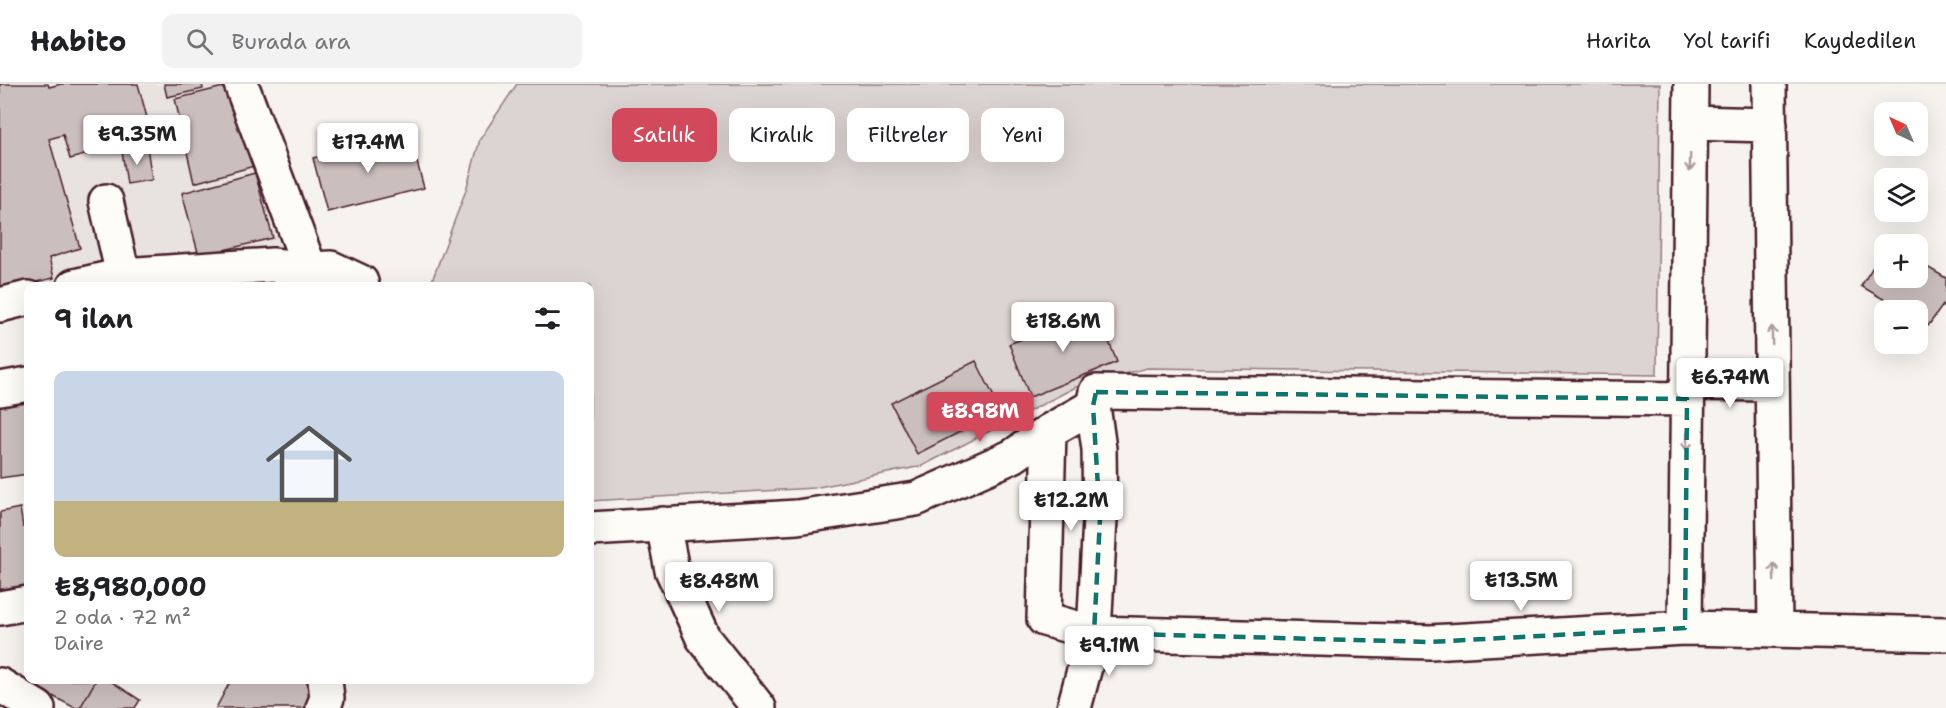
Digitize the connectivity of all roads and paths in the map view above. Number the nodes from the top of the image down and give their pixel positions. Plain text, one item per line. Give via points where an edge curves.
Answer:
1 (241, 84) edge
2 (1691, 84) edge
3 (1769, 84) edge
4 (1690, 123) junction
5 (1770, 125) junction
6 (106, 201) dead end
7 (310, 268) junction
8 (123, 274) junction
9 (90, 282) edge
10 (361, 282) edge
11 (24, 299) edge
12 (0, 304) edge
13 (1772, 384) junction
14 (24, 385) edge
15 (0, 389) edge
16 (1687, 391) junction
17 (1093, 406) junction
18 (1049, 431) junction
19 (663, 524) junction
20 (594, 529) edge
21 (24, 604) edge
22 (0, 608) edge
23 (1685, 628) junction
24 (1775, 630) junction
25 (1094, 633) junction
26 (1946, 634) edge
27 (325, 684) edge
28 (0, 685) edge
29 (38, 708) edge
30 (323, 708) edge
31 (759, 708) edge
32 (1074, 708) edge

1 - 7 street
2 - 4 street
3 - 5 street
4 - 5 street
4 -> 16 street
13 -> 5 street
6 - 8 street
7 - 8 street via 272,265
7 - 10 street via 331,268
8 - 9 street
11 - 12 street
13 - 16 street
24 -> 13 street
14 - 15 street
16 - 17 street via 1096,392
16 -> 23 street
17 - 18 street
17 - 25 street via 1099,449 1100,519
18 - 19 street via 1013,456 916,499 797,517
18 - 25 street via 1044,619
19 - 20 street
19 - 31 street via 672,570 703,638
21 - 22 street
23 - 24 street
23 - 25 street via 1430,642
24 - 26 street
25 - 32 street
27 - 30 street
28 - 29 street

